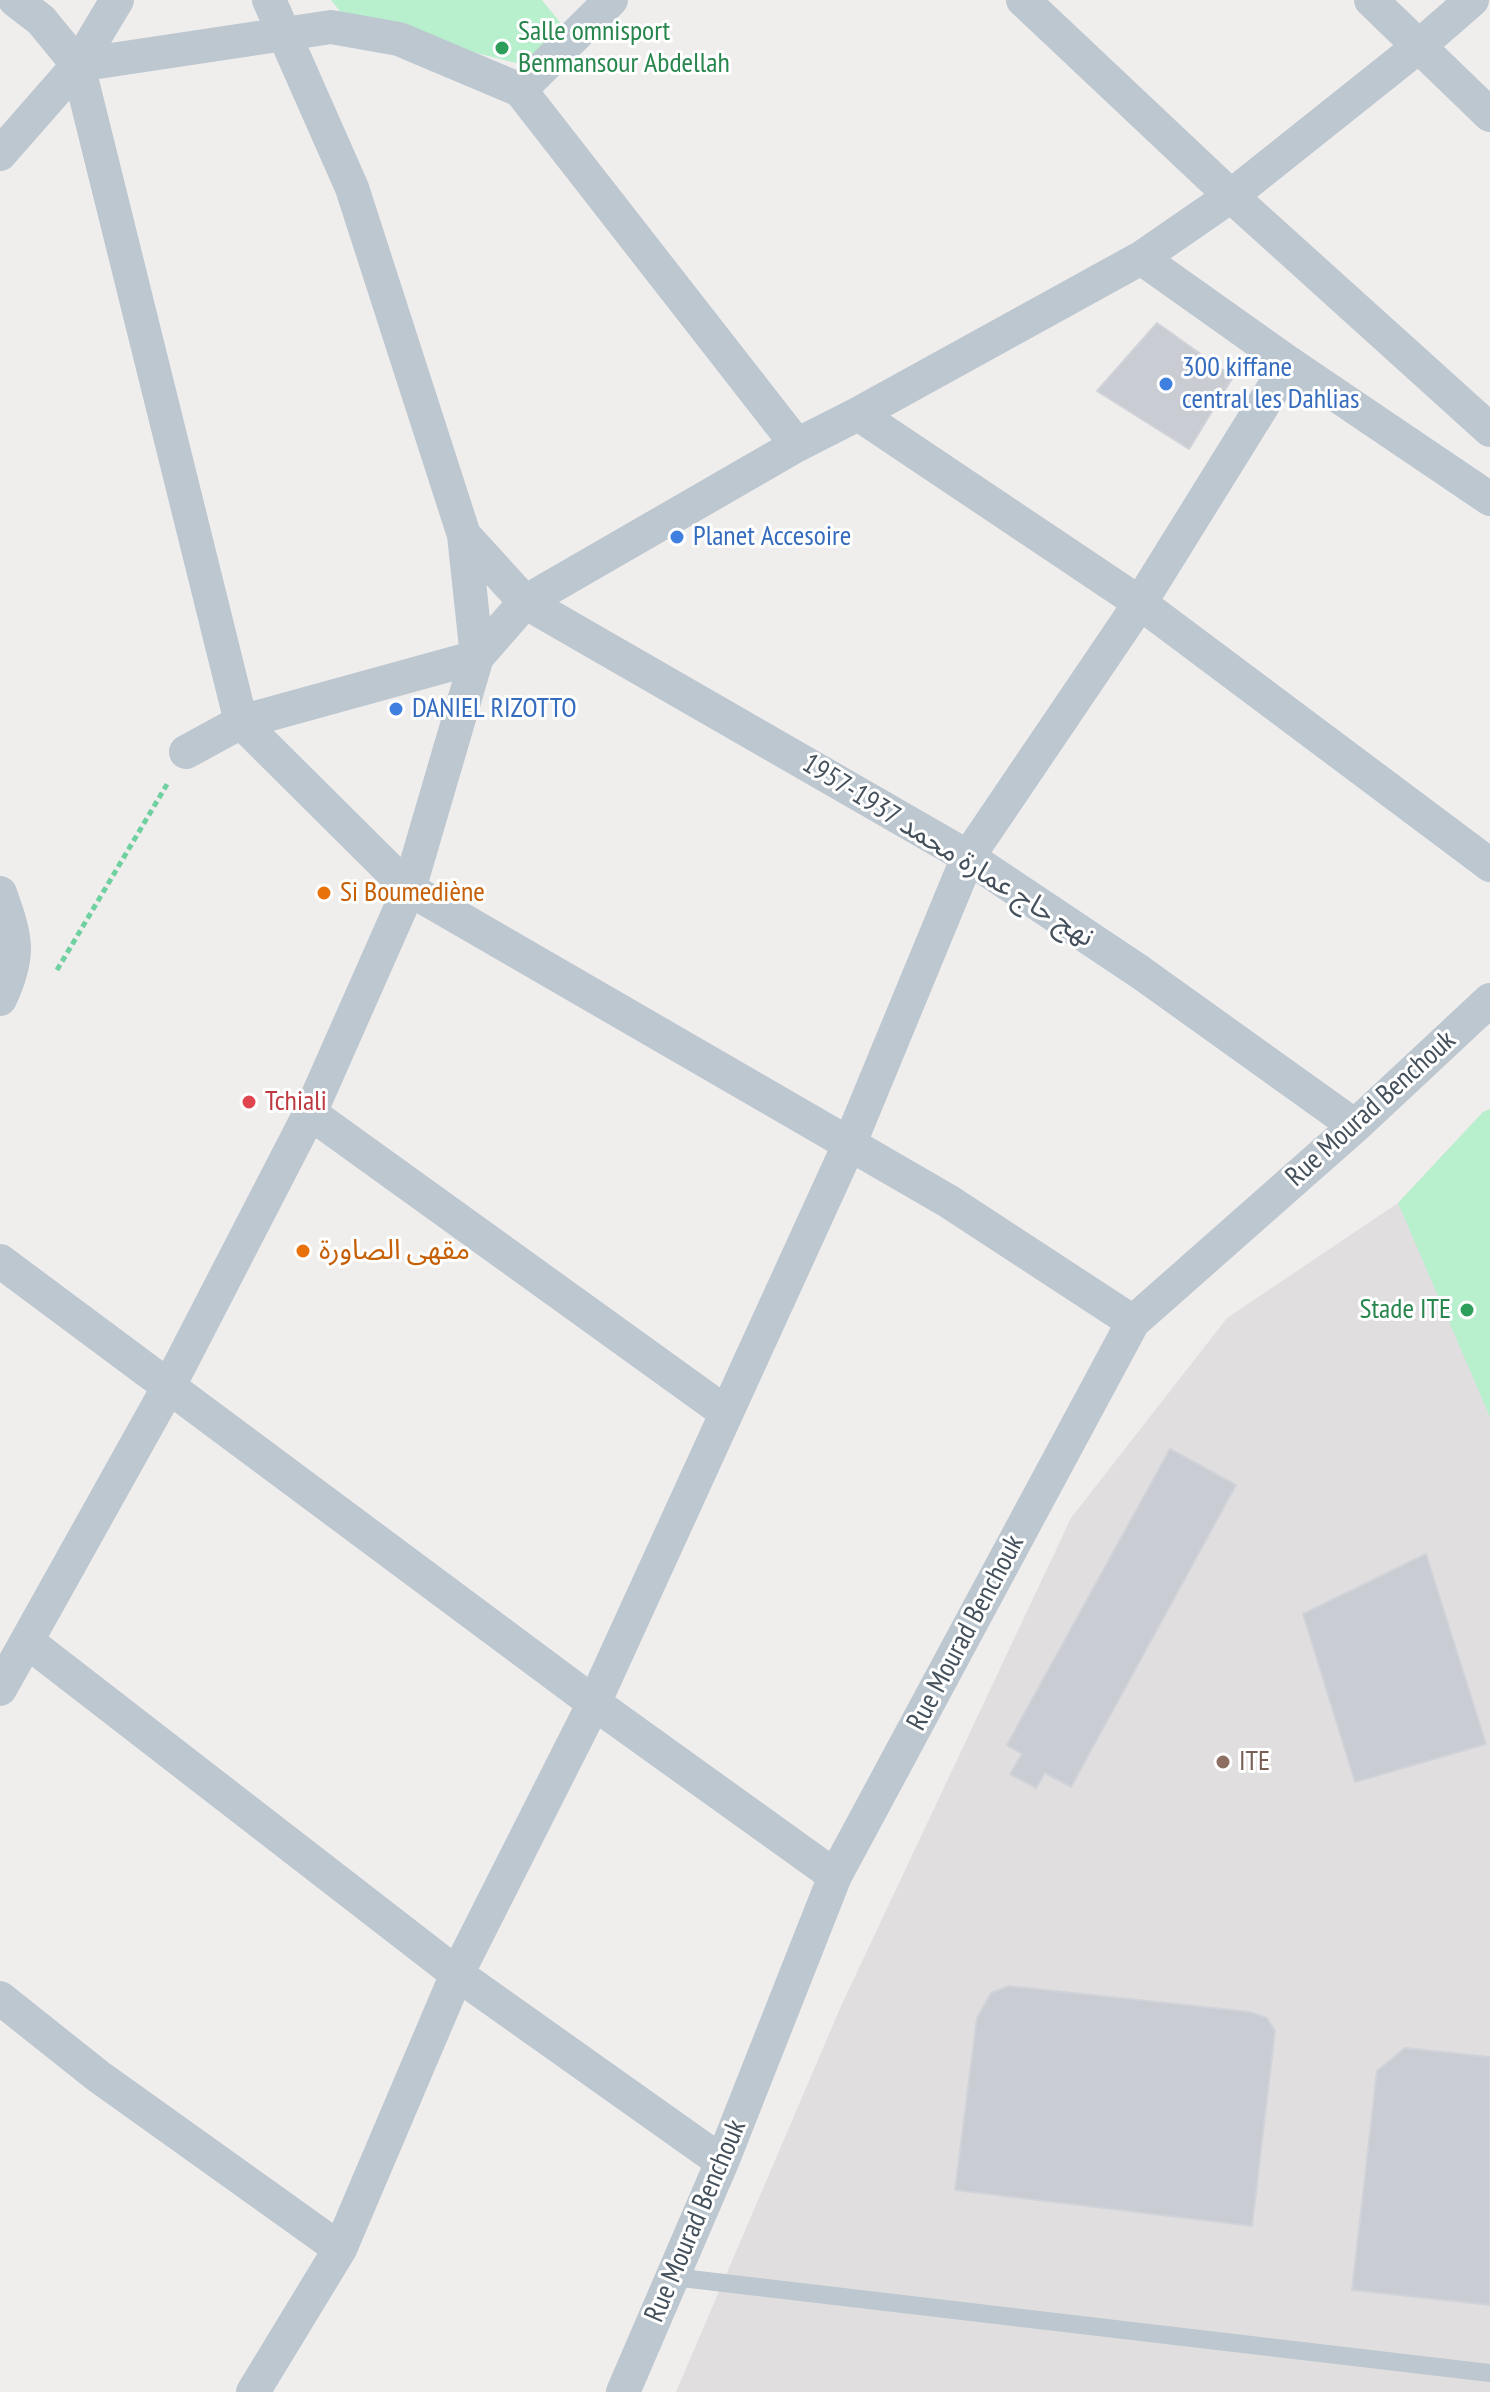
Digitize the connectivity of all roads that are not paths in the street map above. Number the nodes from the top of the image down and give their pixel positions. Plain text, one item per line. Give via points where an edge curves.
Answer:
1 (15, 0) edge
2 (117, 0) edge
3 (269, 0) edge
4 (611, 0) edge
5 (1023, 0) edge
6 (1371, 0) edge
7 (1472, 0) edge
8 (286, 35) junction
9 (1418, 47) junction
10 (78, 65) junction
11 (520, 90) junction
12 (1490, 115) edge
13 (0, 154) edge
14 (1231, 196) junction
15 (1141, 258) junction
16 (1289, 363) junction
17 (858, 414) junction
18 (1490, 430) edge
19 (797, 445) junction
20 (1490, 499) edge
21 (464, 535) junction
22 (525, 602) junction
23 (1140, 603) junction
24 (477, 657) junction
25 (241, 722) junction
26 (186, 752) road end
27 (968, 857) junction
28 (1490, 865) edge
29 (409, 889) junction
30 (0, 893) edge
31 (0, 999) edge
32 (1490, 1000) edge
33 (310, 1113) junction
34 (1355, 1126) junction
35 (849, 1145) junction
36 (0, 1261) edge
37 (1133, 1322) junction
38 (168, 1388) junction
39 (725, 1412) junction
40 (28, 1642) junction
41 (0, 1689) edge
42 (594, 1703) junction
43 (835, 1876) junction
44 (457, 1974) junction
45 (0, 1998) edge
46 (722, 2162) junction
47 (340, 2249) junction
48 (673, 2277) junction
49 (1490, 2373) edge
50 (253, 2392) edge
51 (623, 2392) edge

1 - 10 street via 41,20
2 - 10 street
3 - 8 street
4 - 11 street
5 - 14 street
6 - 9 street
7 - 9 street
8 - 10 street
8 - 11 street via 331,27 399,39
8 - 21 street via 352,188
9 - 12 street
9 - 14 street
10 - 13 street
10 - 25 street
11 - 19 street
14 - 15 street
14 - 18 street
15 - 16 street
15 - 17 street
16 - 20 street
16 - 23 street
17 - 19 street
17 - 23 street
19 - 22 street
21 - 22 street, نهج حاج عمارة محمد 1937-1957
21 - 24 street
22 - 24 street
22 - 27 street, نهج حاج عمارة محمد 1937-1957
23 - 27 street
23 - 28 street
24 - 25 street
24 - 29 street
25 - 26 street
25 - 29 street
27 - 34 street, نهج حاج عمارة محمد 1937-1957
27 - 35 street
29 - 33 street
29 - 35 street
30 - 31 street via 15,935 11,975
32 - 34 street, Rue Mourad Benchouk
33 - 38 street
33 - 39 street
34 - 37 street, Rue Mourad Benchouk
35 - 37 street via 948,1201
35 - 39 street
36 - 38 street
37 - 43 street, Rue Mourad Benchouk
38 - 40 street
38 - 42 street
39 - 42 street
40 - 41 street
40 - 44 street
42 - 43 street
42 - 44 street
43 - 46 street, Rue Mourad Benchouk
44 - 46 street
44 - 47 street
45 - 47 street via 98,2076
46 - 48 street, Rue Mourad Benchouk
47 - 50 street
48 - 49 lane
48 - 51 street, Rue Mourad Benchouk

